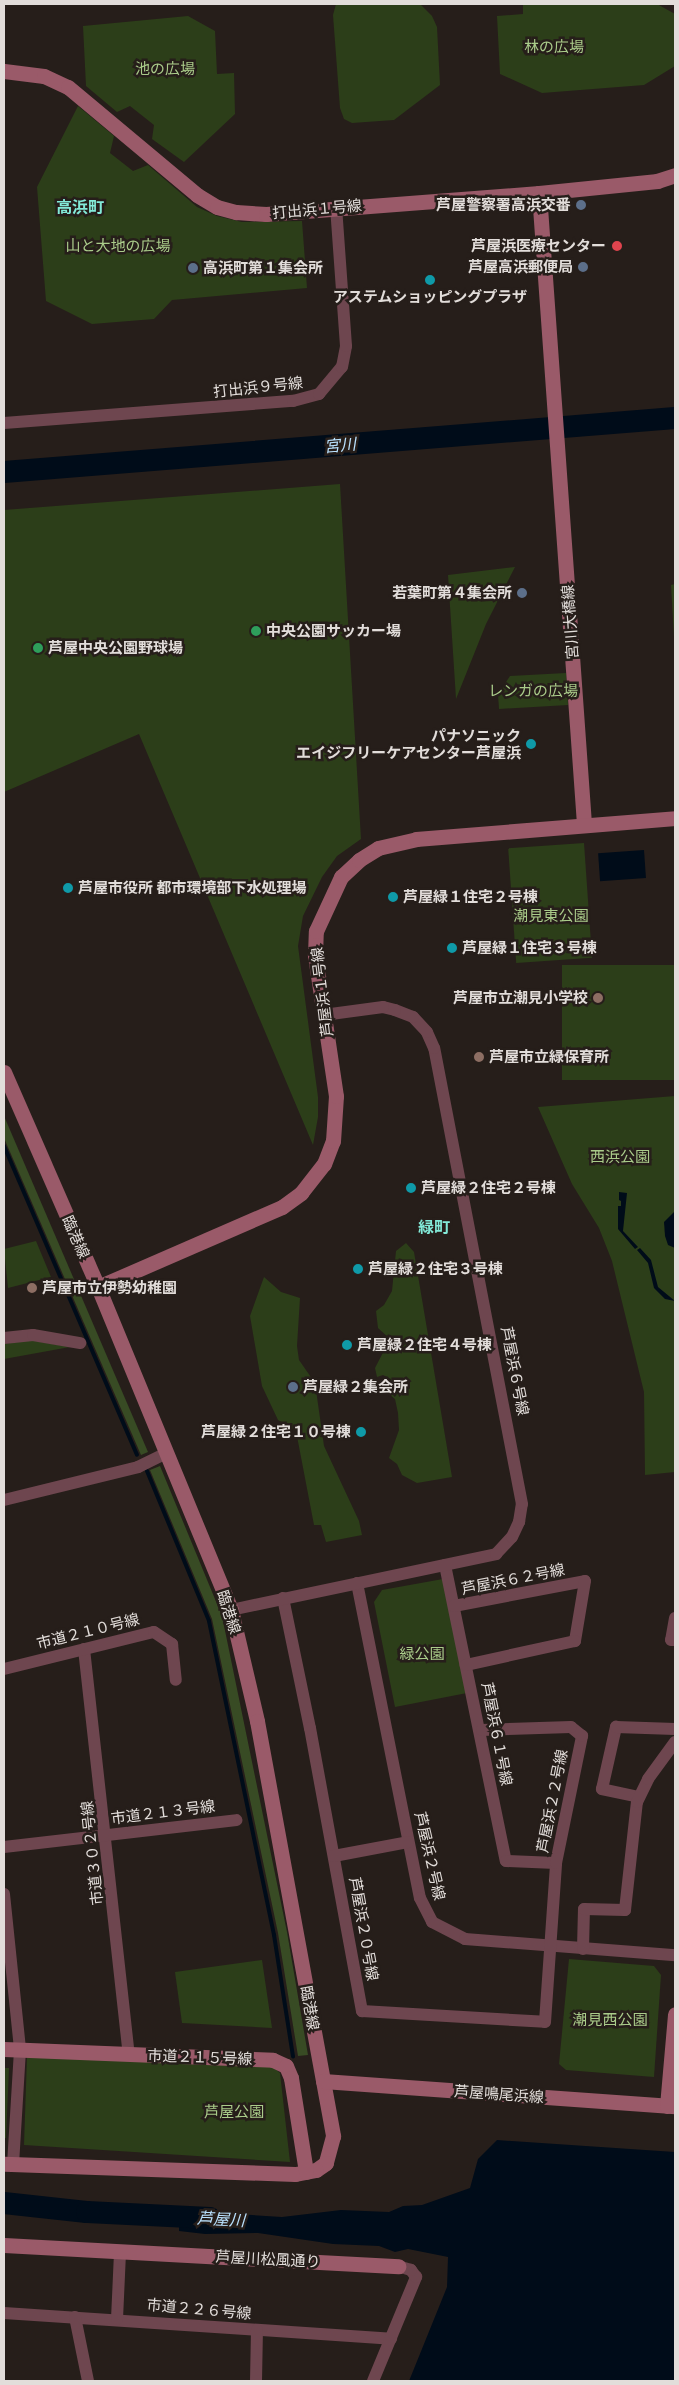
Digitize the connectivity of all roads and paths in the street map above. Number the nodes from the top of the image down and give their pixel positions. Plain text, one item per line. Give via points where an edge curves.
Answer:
1 (4, 71) edge
2 (675, 175) edge
3 (539, 193) junction
4 (336, 207) junction
5 (4, 423) edge
6 (675, 818) edge
7 (584, 824) junction
8 (324, 1016) junction
9 (4, 1072) edge
10 (98, 1287) junction
11 (4, 1338) edge
12 (80, 1343) dead end
13 (167, 1453) junction
14 (4, 1500) edge
15 (445, 1565) junction
16 (357, 1583) junction
17 (282, 1598) junction
18 (454, 1606) junction
19 (231, 1610) junction
20 (675, 1618) edge
21 (675, 1640) edge
22 (84, 1649) junction
23 (466, 1665) junction
24 (4, 1669) edge
25 (176, 1680) dead end
26 (675, 1729) edge
27 (482, 1730) junction
28 (675, 1742) edge
29 (639, 1797) junction
30 (236, 1820) dead end
31 (107, 1836) junction
32 (408, 1842) junction
33 (4, 1847) edge
34 (334, 1856) junction
35 (556, 1863) junction
36 (4, 1894) edge
37 (550, 1946) junction
38 (583, 1949) junction
39 (675, 1956) edge
40 (675, 2014) edge
41 (4, 2049) edge
42 (20, 2050) junction
43 (128, 2055) junction
44 (323, 2081) junction
45 (671, 2106) edge
46 (8, 2164) edge
47 (306, 2172) junction
48 (4, 2245) edge
49 (120, 2252) junction
50 (398, 2266) joint
51 (4, 2313) edge
52 (75, 2317) junction
53 (117, 2319) junction
54 (257, 2330) junction
55 (391, 2339) junction
56 (88, 2381) edge
57 (256, 2381) edge
58 (373, 2381) edge

1 - 4 street, 打出浜１号線 via 44,76 68,87 197,195 217,207 266,214
2 - 3 street, 打出浜１号線 via 657,181
3 - 4 street, 打出浜１号線
3 - 7 street, 宮川大橋線
4 - 5 street, 打出浜９号線 via 346,346 342,367 320,394 293,401
6 - 7 street, 芦屋浜１号線
7 - 8 street, 芦屋浜１号線 via 416,839 378,848 359,860 341,877 316,931 315,955
8 - 10 street, 芦屋浜１号線 via 336,1117 333,1141 313,1180 282,1207
8 - 15 street, 芦屋浜６号線 via 383,1007 413,1017 427,1032 438,1062 522,1504 520,1522 512,1538 496,1554
9 - 10 street, 臨港線
10 - 13 street, 臨港線
11 - 12 street via 33,1335
13 - 14 street via 138,1467
13 - 19 street, 臨港線
15 - 16 street, 芦屋浜６号線
15 - 18 street, 芦屋浜６１号線
16 - 17 street, 芦屋浜６号線
16 - 32 street, 芦屋浜２号線
17 - 19 street, 芦屋浜６号線
17 - 34 street, 芦屋浜２０号線
18 - 23 street, 芦屋浜６１号線
18 - 23 street, 芦屋浜６２号線 via 585,1581 575,1641
19 - 44 street, 臨港線 via 257,1721
20 - 21 street via 671,1640
22 - 24 street, 市道２１０号線
22 - 25 street, 市道２１０号線 via 154,1632 172,1644
22 - 31 street, 市道３０２号線
23 - 27 street, 芦屋浜６１号線
26 - 29 street via 616,1726 602,1789
27 - 35 street, 芦屋浜６１号線 via 506,1861
27 - 35 street, 芦屋浜２２号線 via 571,1727 582,1736
28 - 29 street
29 - 38 street via 631,1836 625,1910 584,1909
30 - 31 street, 市道２１３号線
31 - 33 street, 市道２１３号線
31 - 43 street, 市道３０２号線
32 - 34 street
32 - 37 street, 芦屋浜２号線 via 420,1898 432,1922 465,1938
34 - 37 street, 芦屋浜２０号線 via 362,2011 545,2022
35 - 37 street, 芦屋浜２２号線
36 - 42 street
37 - 38 street, 芦屋浜２号線
38 - 39 street, 芦屋浜２号線
40 - 45 street
41 - 42 street, 市道２１５号線
42 - 43 street, 市道２１５号線
42 - 46 street
43 - 47 street, 市道２１５号線 via 273,2060 286,2066 291,2078
44 - 45 street, 芦屋鳴尾浜線
44 - 47 street, 臨港線 via 333,2136 331,2151 326,2163
46 - 47 street
48 - 49 street, 芦屋川松風通り
49 - 50 street, 芦屋川松風通り
49 - 53 street
50 - 55 street, 芦屋川松風通り via 411,2270 416,2276
51 - 52 street, 市道２２６号線
52 - 53 street, 市道２２６号線
52 - 56 street
53 - 54 street, 市道２２６号線
54 - 55 street, 市道２２６号線
54 - 57 street
55 - 58 street, 芦屋川松風通り

